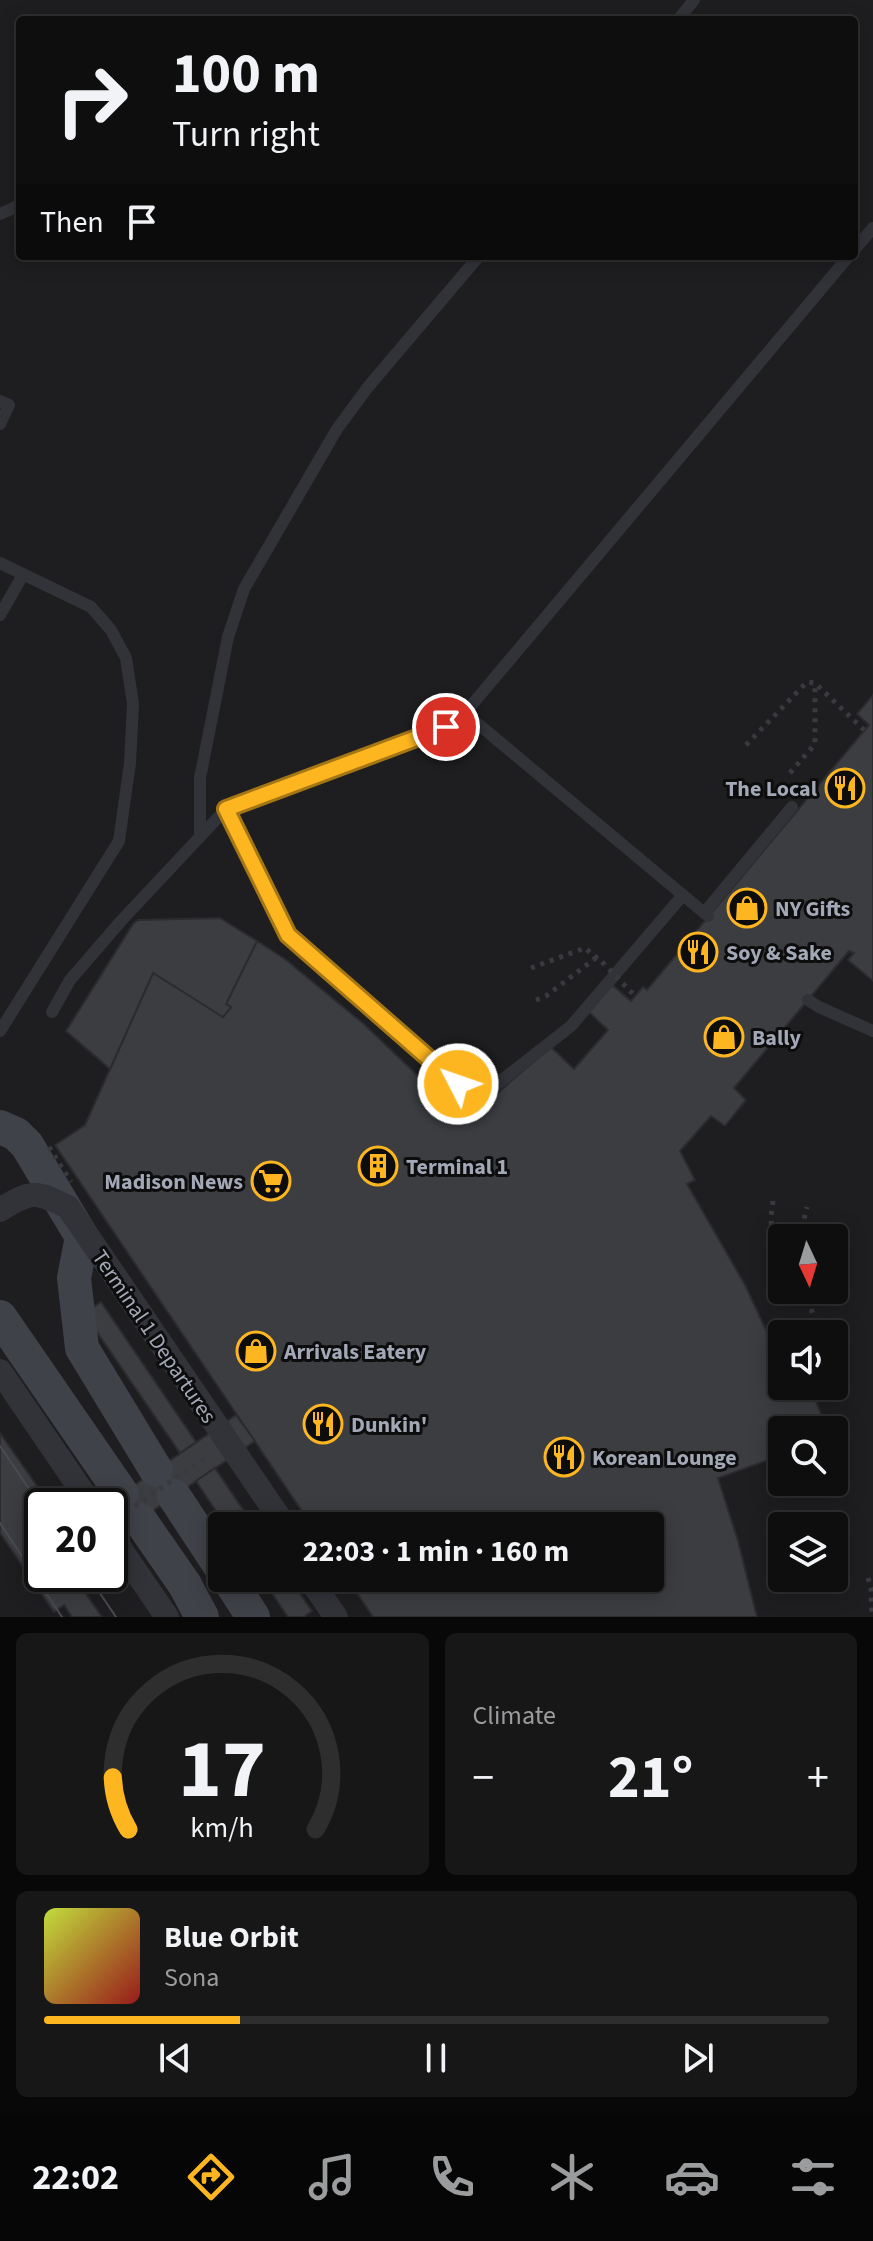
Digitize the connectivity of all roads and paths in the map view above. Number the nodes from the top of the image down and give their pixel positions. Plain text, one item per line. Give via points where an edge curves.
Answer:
1 (694, 0) edge
2 (681, 16) edge
3 (873, 228) edge
4 (858, 245) edge
5 (476, 260) edge
6 (846, 260) edge
7 (0, 401) edge
8 (0, 424) edge
9 (0, 563) edge
10 (23, 575) junction
11 (0, 615) edge
12 (815, 683) junction
13 (465, 713) junction
14 (864, 730) dead end
15 (746, 745) dead end
16 (790, 773) dead end
17 (792, 807) dead end
18 (226, 809) junction
19 (200, 837) junction
20 (683, 895) junction
21 (597, 957) junction
22 (531, 968) dead end
23 (635, 996) dead end
24 (536, 1000) dead end
25 (808, 1000) dead end
26 (52, 1012) dead end
27 (0, 1031) edge
28 (873, 1031) edge
29 (0, 1127) edge
30 (773, 1201) dead end
31 (807, 1207) dead end
32 (0, 1210) edge
33 (771, 1224) edge
34 (803, 1224) edge
35 (82, 1237) junction
36 (0, 1317) edge
37 (0, 1371) edge
38 (210, 1455) dead end
39 (93, 1488) edge
40 (99, 1488) edge
41 (128, 1508) edge
42 (264, 1512) edge
43 (275, 1512) edge
44 (128, 1529) edge
45 (128, 1541) edge
46 (208, 1548) edge
47 (868, 1578) dead end
48 (237, 1592) edge
49 (327, 1592) edge
50 (331, 1592) edge
51 (167, 1617) edge
52 (202, 1617) edge
53 (253, 1617) edge
54 (336, 1617) edge
55 (347, 1617) edge
56 (872, 1617) edge

1 - 2 lane
3 - 4 lane
5 - 19 lane via 337,429 244,589 228,637 200,778
6 - 13 lane
7 - 8 lane via 9,405
9 - 10 lane
10 - 11 lane
10 - 27 lane via 91,607 111,630 126,658 133,704 119,841
12 - 14 path
12 - 15 path via 807,682
12 - 16 path via 815,744
13 - 18 lane via 446,727
13 - 20 lane
17 - 20 lane via 706,914
18 - 19 lane
18 - 20 lane via 288,935 458,1084 493,1087 571,1026
19 - 26 lane via 70,980
21 - 22 path via 585,948
21 - 23 path, bridge
21 - 24 path
25 - 28 lane
29 - 35 street via 27,1145
30 - 33 path
31 - 34 path
32 - 43 street, Terminal 1 Departures, bridge via 19,1198 42,1194 68,1207
35 - 42 street
35 - 46 street via 74,1278 82,1348
36 - 40 street
37 - 39 street
38 - 41 path, bridge
44 - 52 street via 185,1585
45 - 51 street
47 - 56 path
48 - 53 street
49 - 54 street
50 - 55 street

